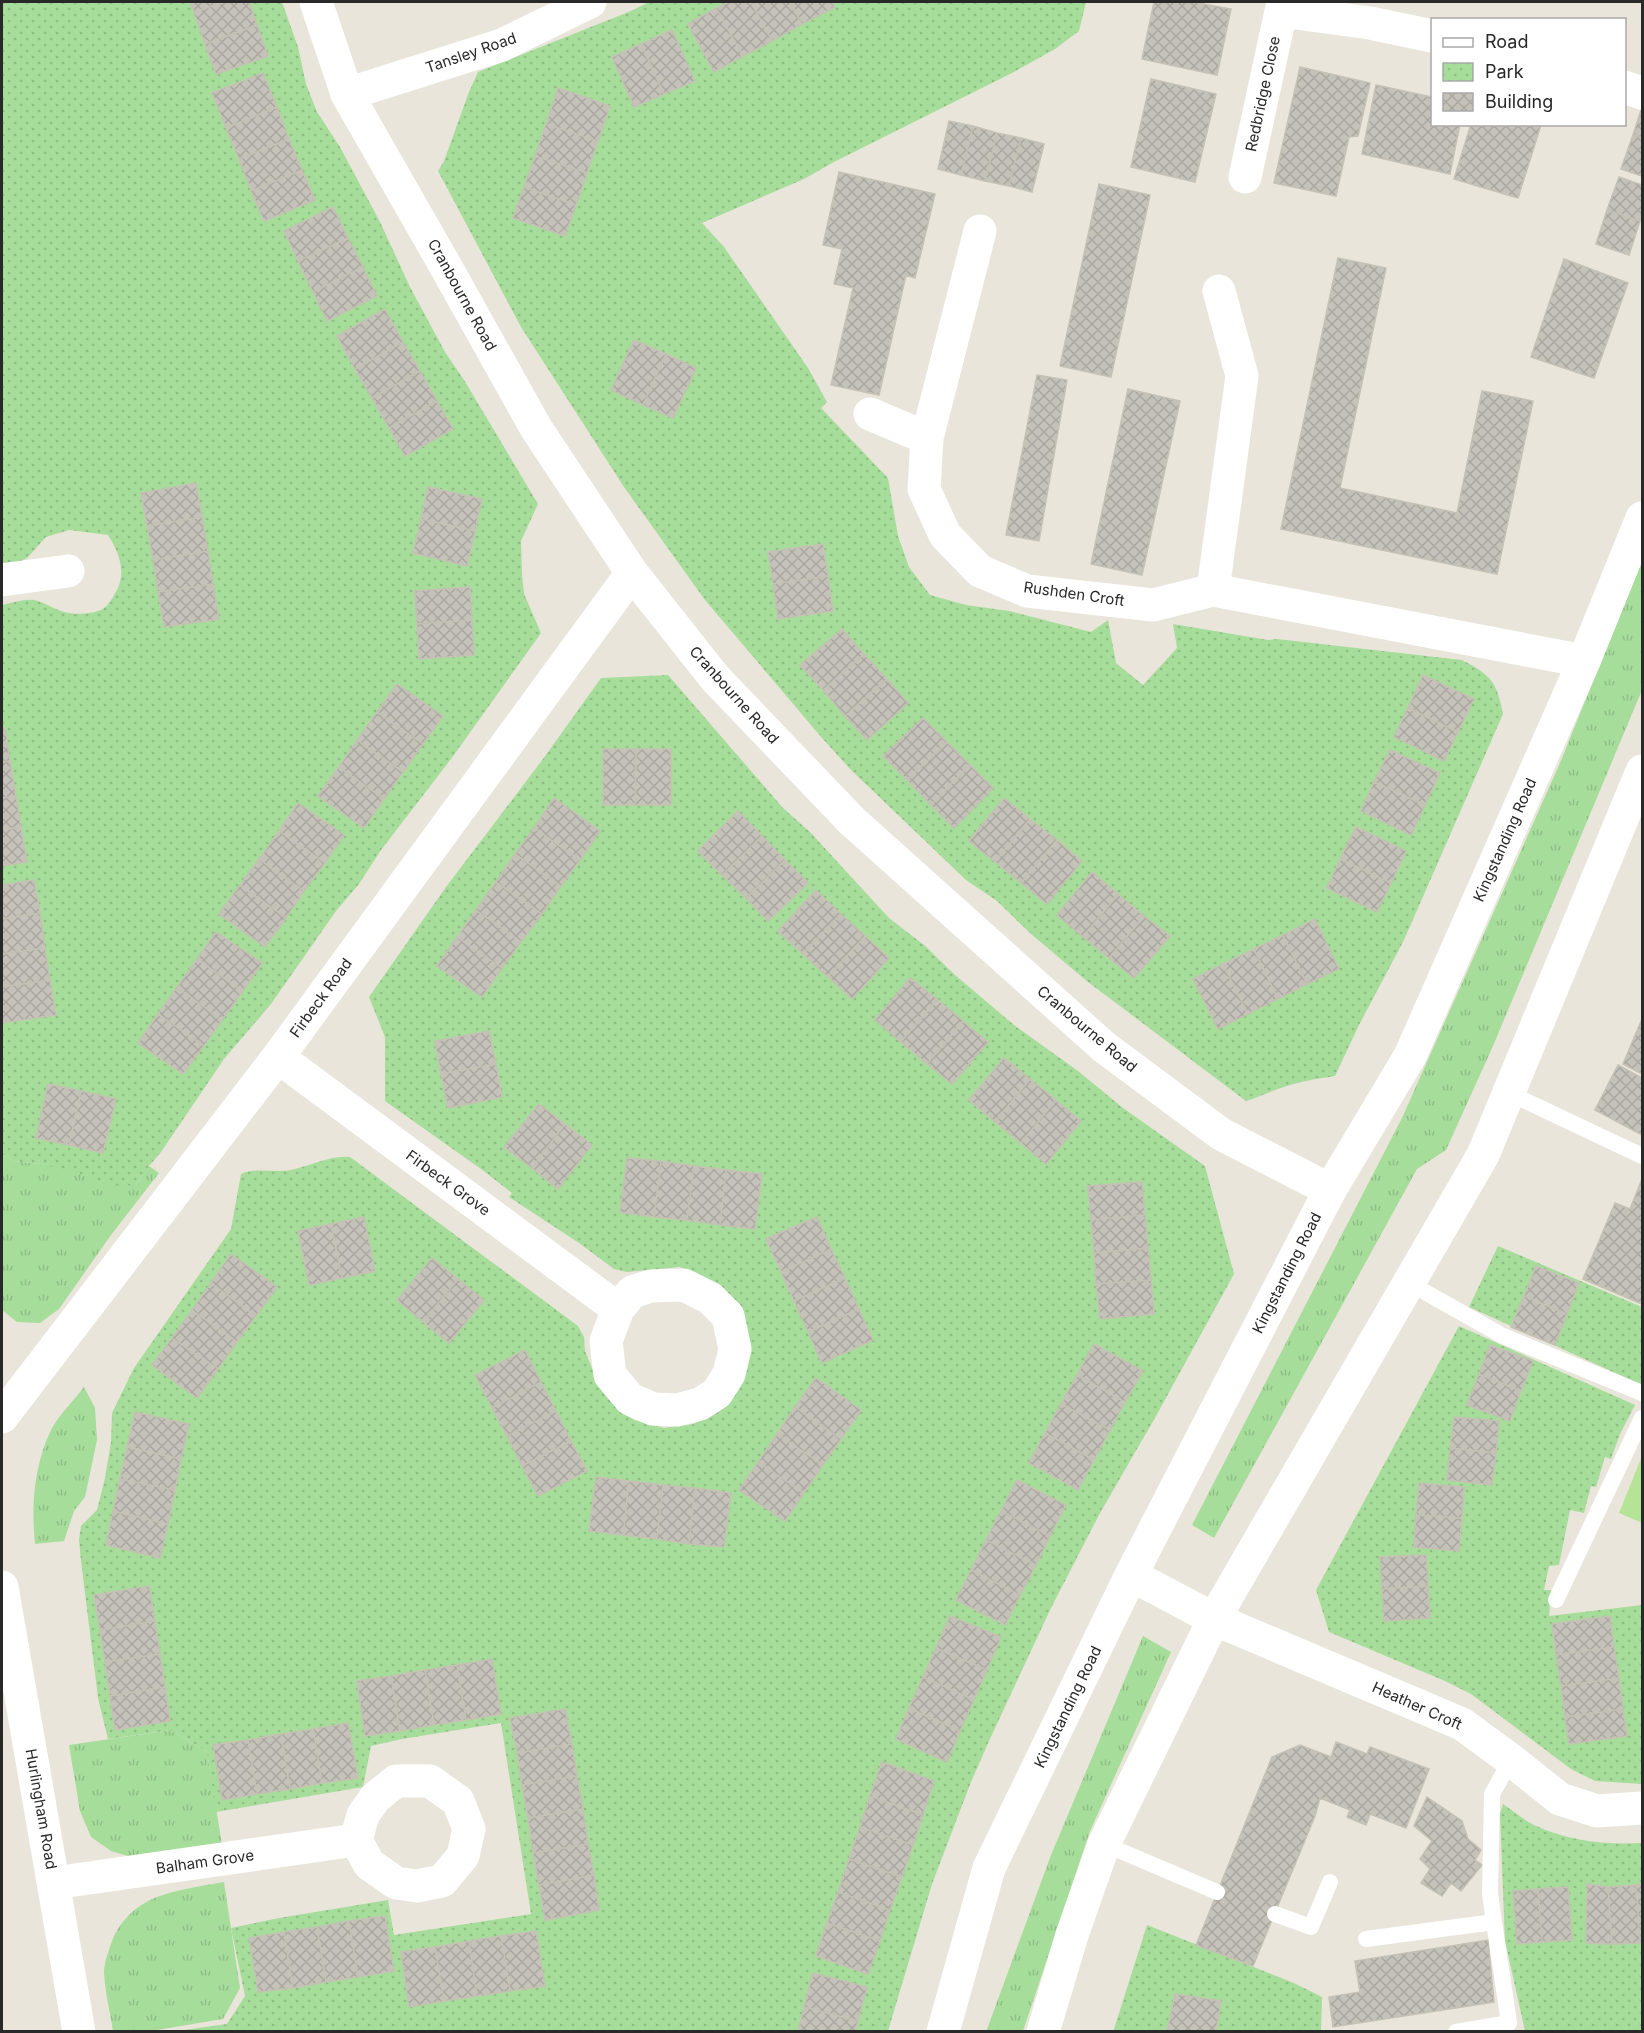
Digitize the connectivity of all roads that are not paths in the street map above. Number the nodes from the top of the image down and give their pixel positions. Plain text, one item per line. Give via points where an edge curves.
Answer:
1 (316, 2) edge
2 (590, 2) edge
3 (1282, 6) edge
4 (1431, 36) edge
5 (1626, 88) edge
6 (1642, 93) edge
7 (347, 94) junction
8 (1245, 177) dead end
9 (980, 231) dead end
10 (1219, 291) dead end
11 (870, 414) dead end
12 (927, 438) junction
13 (1642, 518) edge
14 (68, 571) dead end
15 (632, 573) junction
16 (2, 580) edge
17 (1213, 590) junction
18 (1584, 662) junction
19 (1642, 771) edge
20 (278, 1057) junction
21 (1509, 1094) junction
22 (1642, 1156) edge
23 (1330, 1190) junction
24 (1409, 1283) junction
25 (618, 1309) dead end
26 (1642, 1394) edge
27 (2, 1417) edge
28 (1642, 1418) edge
29 (1131, 1575) junction
30 (2, 1587) edge
31 (1556, 1600) dead end
32 (1214, 1619) junction
33 (1511, 1760) junction
34 (1642, 1808) edge
35 (356, 1840) dead end
36 (1104, 1844) junction
37 (1330, 1882) dead end
38 (54, 1883) junction
39 (1217, 1892) dead end
40 (1275, 1914) dead end
41 (1494, 1922) junction
42 (1366, 1939) dead end
43 (79, 2031) edge
44 (943, 2031) edge
45 (1043, 2031) edge
46 (1456, 2031) edge

1 - 7 street, Cranbourne Road
2 - 7 street, Tansley Road via 502,45
3 - 4 street, Redbridge Close
3 - 8 street, Redbridge Close
5 - 6 street
7 - 15 street, Cranbourne Road via 536,428
9 - 12 street, Rushden Croft
10 - 17 street via 1242,376
11 - 12 street
12 - 17 street, Rushden Croft via 924,489 945,535 980,571 1027,591 1153,605
13 - 18 street, Kingstanding Road
14 - 16 street
15 - 20 street, Firbeck Road
15 - 23 street, Cranbourne Road via 715,678 852,821 1104,1047 1221,1134
17 - 18 street, Rushden Croft
18 - 23 street, Kingstanding Road via 1410,1056
19 - 21 street
20 - 25 street, Firbeck Grove
20 - 27 street, Firbeck Road
21 - 22 lane
21 - 24 street via 1483,1155
23 - 29 street, Kingstanding Road
24 - 26 lane via 1503,1336
24 - 32 street
28 - 31 lane
29 - 32 street, Heather Croft
29 - 44 street, Kingstanding Road via 989,1868
30 - 38 street, Hurlingham Road
32 - 33 street, Heather Croft via 1462,1724
32 - 36 street
33 - 34 street, Heather Croft via 1560,1799 1596,1811
33 - 41 lane via 1492,1794 1490,1893
35 - 38 street, Balham Grove
36 - 39 lane
36 - 45 street
37 - 40 lane via 1311,1927
38 - 43 street, Hurlingham Road
41 - 42 lane
41 - 46 lane via 1509,2023

